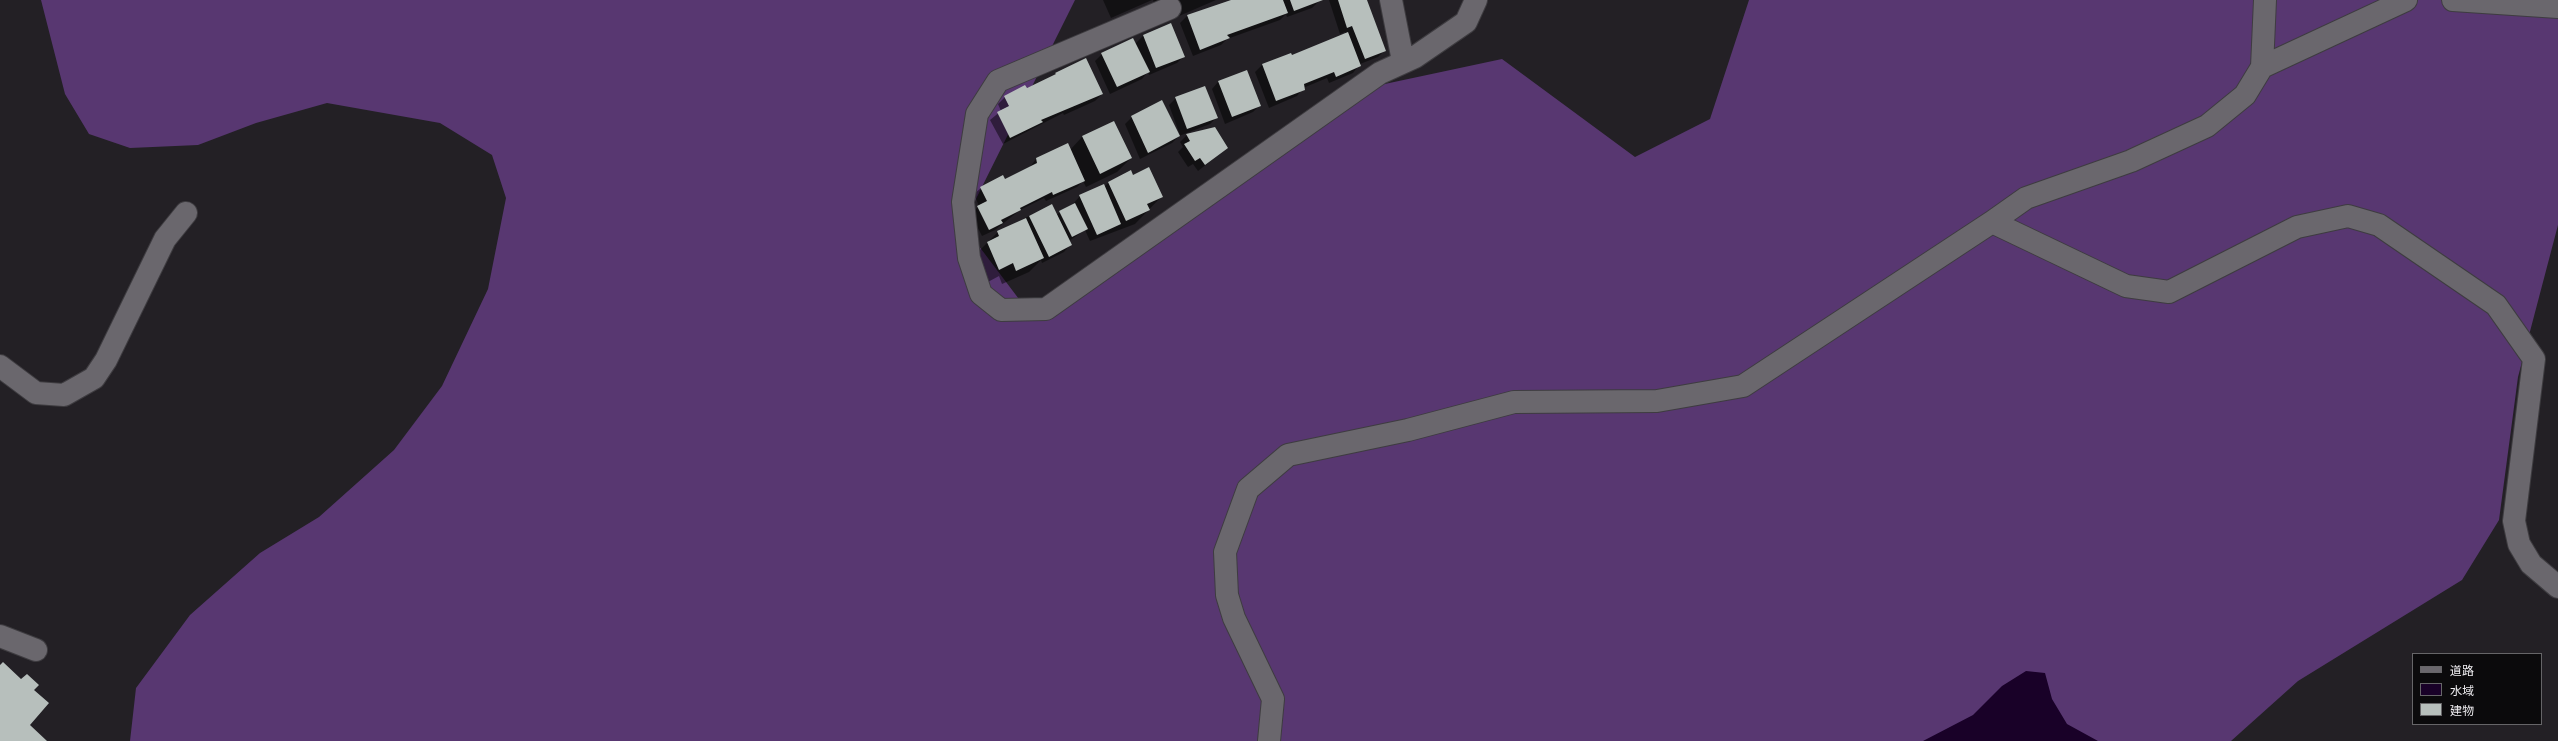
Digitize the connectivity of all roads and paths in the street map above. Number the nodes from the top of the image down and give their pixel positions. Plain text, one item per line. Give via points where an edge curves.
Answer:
1 (1391, 0) edge
2 (1476, 0) edge
3 (2265, 0) edge
4 (2406, 0) edge
5 (2454, 0) edge
6 (1170, 8) dead end
7 (2558, 8) edge
8 (1403, 61) junction
9 (2262, 67) junction
10 (186, 213) dead end
11 (1992, 222) junction
12 (0, 366) edge
13 (2558, 587) edge
14 (0, 636) edge
15 (36, 650) dead end
16 (1269, 741) edge

1 - 8 street
2 - 8 street via 1466,22 1415,57
3 - 9 street
4 - 9 street
5 - 7 street
6 - 8 street via 998,81 977,114 963,202 969,258 981,294 1001,310 1046,309 1380,73
9 - 11 street via 2245,95 2207,126 2131,161 2026,198
10 - 12 street via 165,240 106,360 94,378 64,395 36,393
11 - 13 street via 2126,286 2169,292 2297,228 2348,216 2379,225 2496,305 2534,360 2514,521 2519,544 2531,564
11 - 16 street via 1743,386 1657,401 1514,402 1408,430 1288,455 1248,489 1225,552 1227,595 1234,618 1273,699
14 - 15 street

